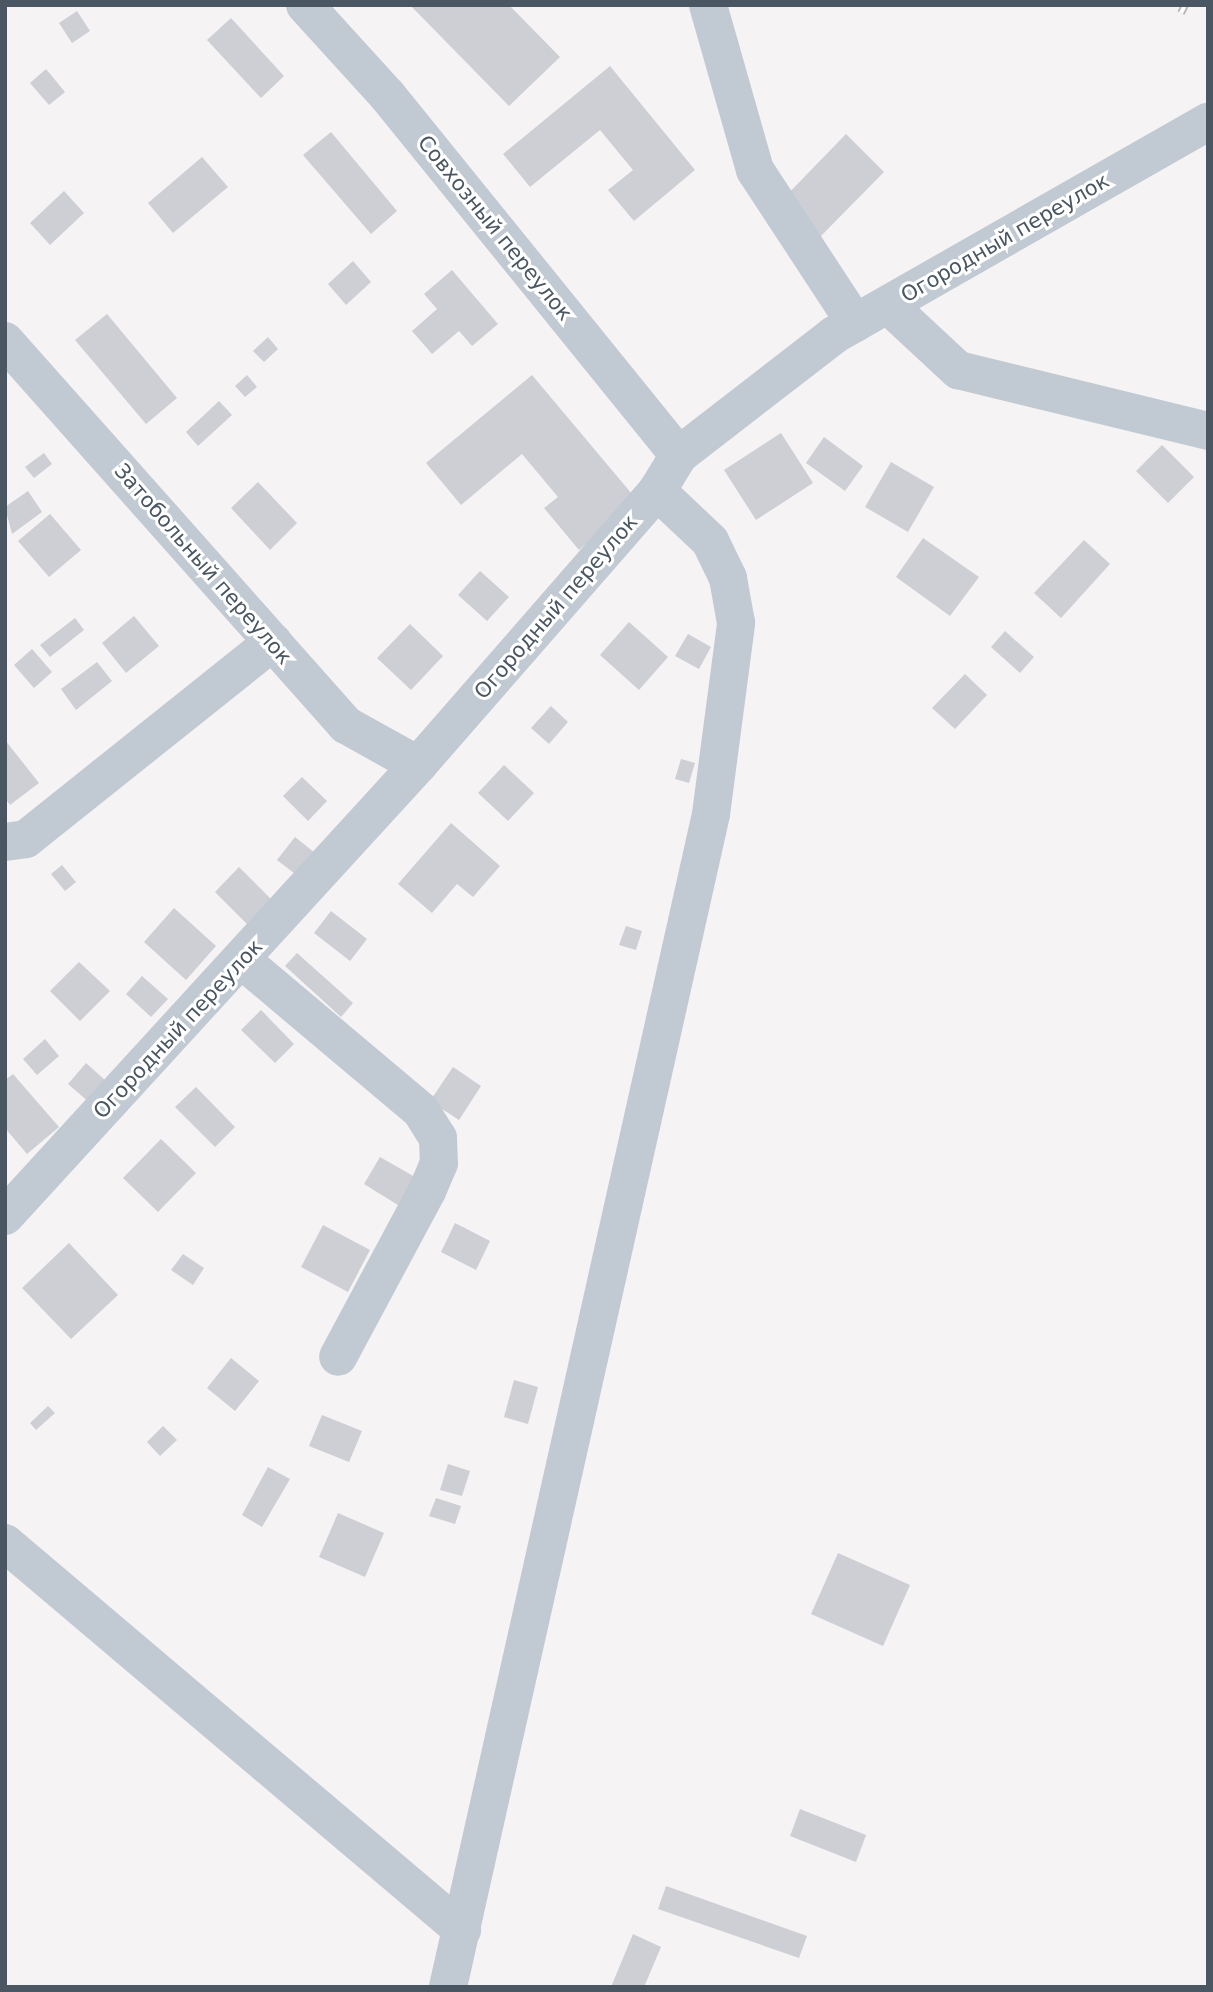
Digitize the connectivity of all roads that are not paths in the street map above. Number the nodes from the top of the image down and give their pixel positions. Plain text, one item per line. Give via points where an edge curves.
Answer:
1 (305, 5) edge
2 (708, 5) edge
3 (1208, 122) edge
4 (888, 305) junction
5 (855, 323) junction
6 (5, 341) edge
7 (1208, 431) edge
8 (679, 455) junction
9 (657, 491) junction
10 (273, 642) junction
11 (418, 765) junction
12 (5, 842) edge
13 (243, 961) junction
14 (5, 1216) edge
15 (338, 1357) dead end
16 (5, 1543) edge
17 (461, 1930) junction
18 (447, 1987) edge

1 - 8 street, Совхозный переулок via 387,95
2 - 5 street via 755,170
3 - 4 street, Огородный переулок
4 - 5 street, Огородный переулок
4 - 7 street via 958,370
5 - 8 street, Огородный переулок
6 - 10 street, Затобольный переулок
8 - 9 street, Огородный переулок
9 - 11 street, Огородный переулок
9 - 17 street via 688,514 728,578 736,623 713,800
10 - 11 street, Затобольный переулок via 346,725
10 - 12 street via 26,839
11 - 13 street, Огородный переулок
13 - 14 street, Огородный переулок
13 - 15 street via 421,1111 438,1138 439,1163 431,1181
16 - 17 street
17 - 18 street

